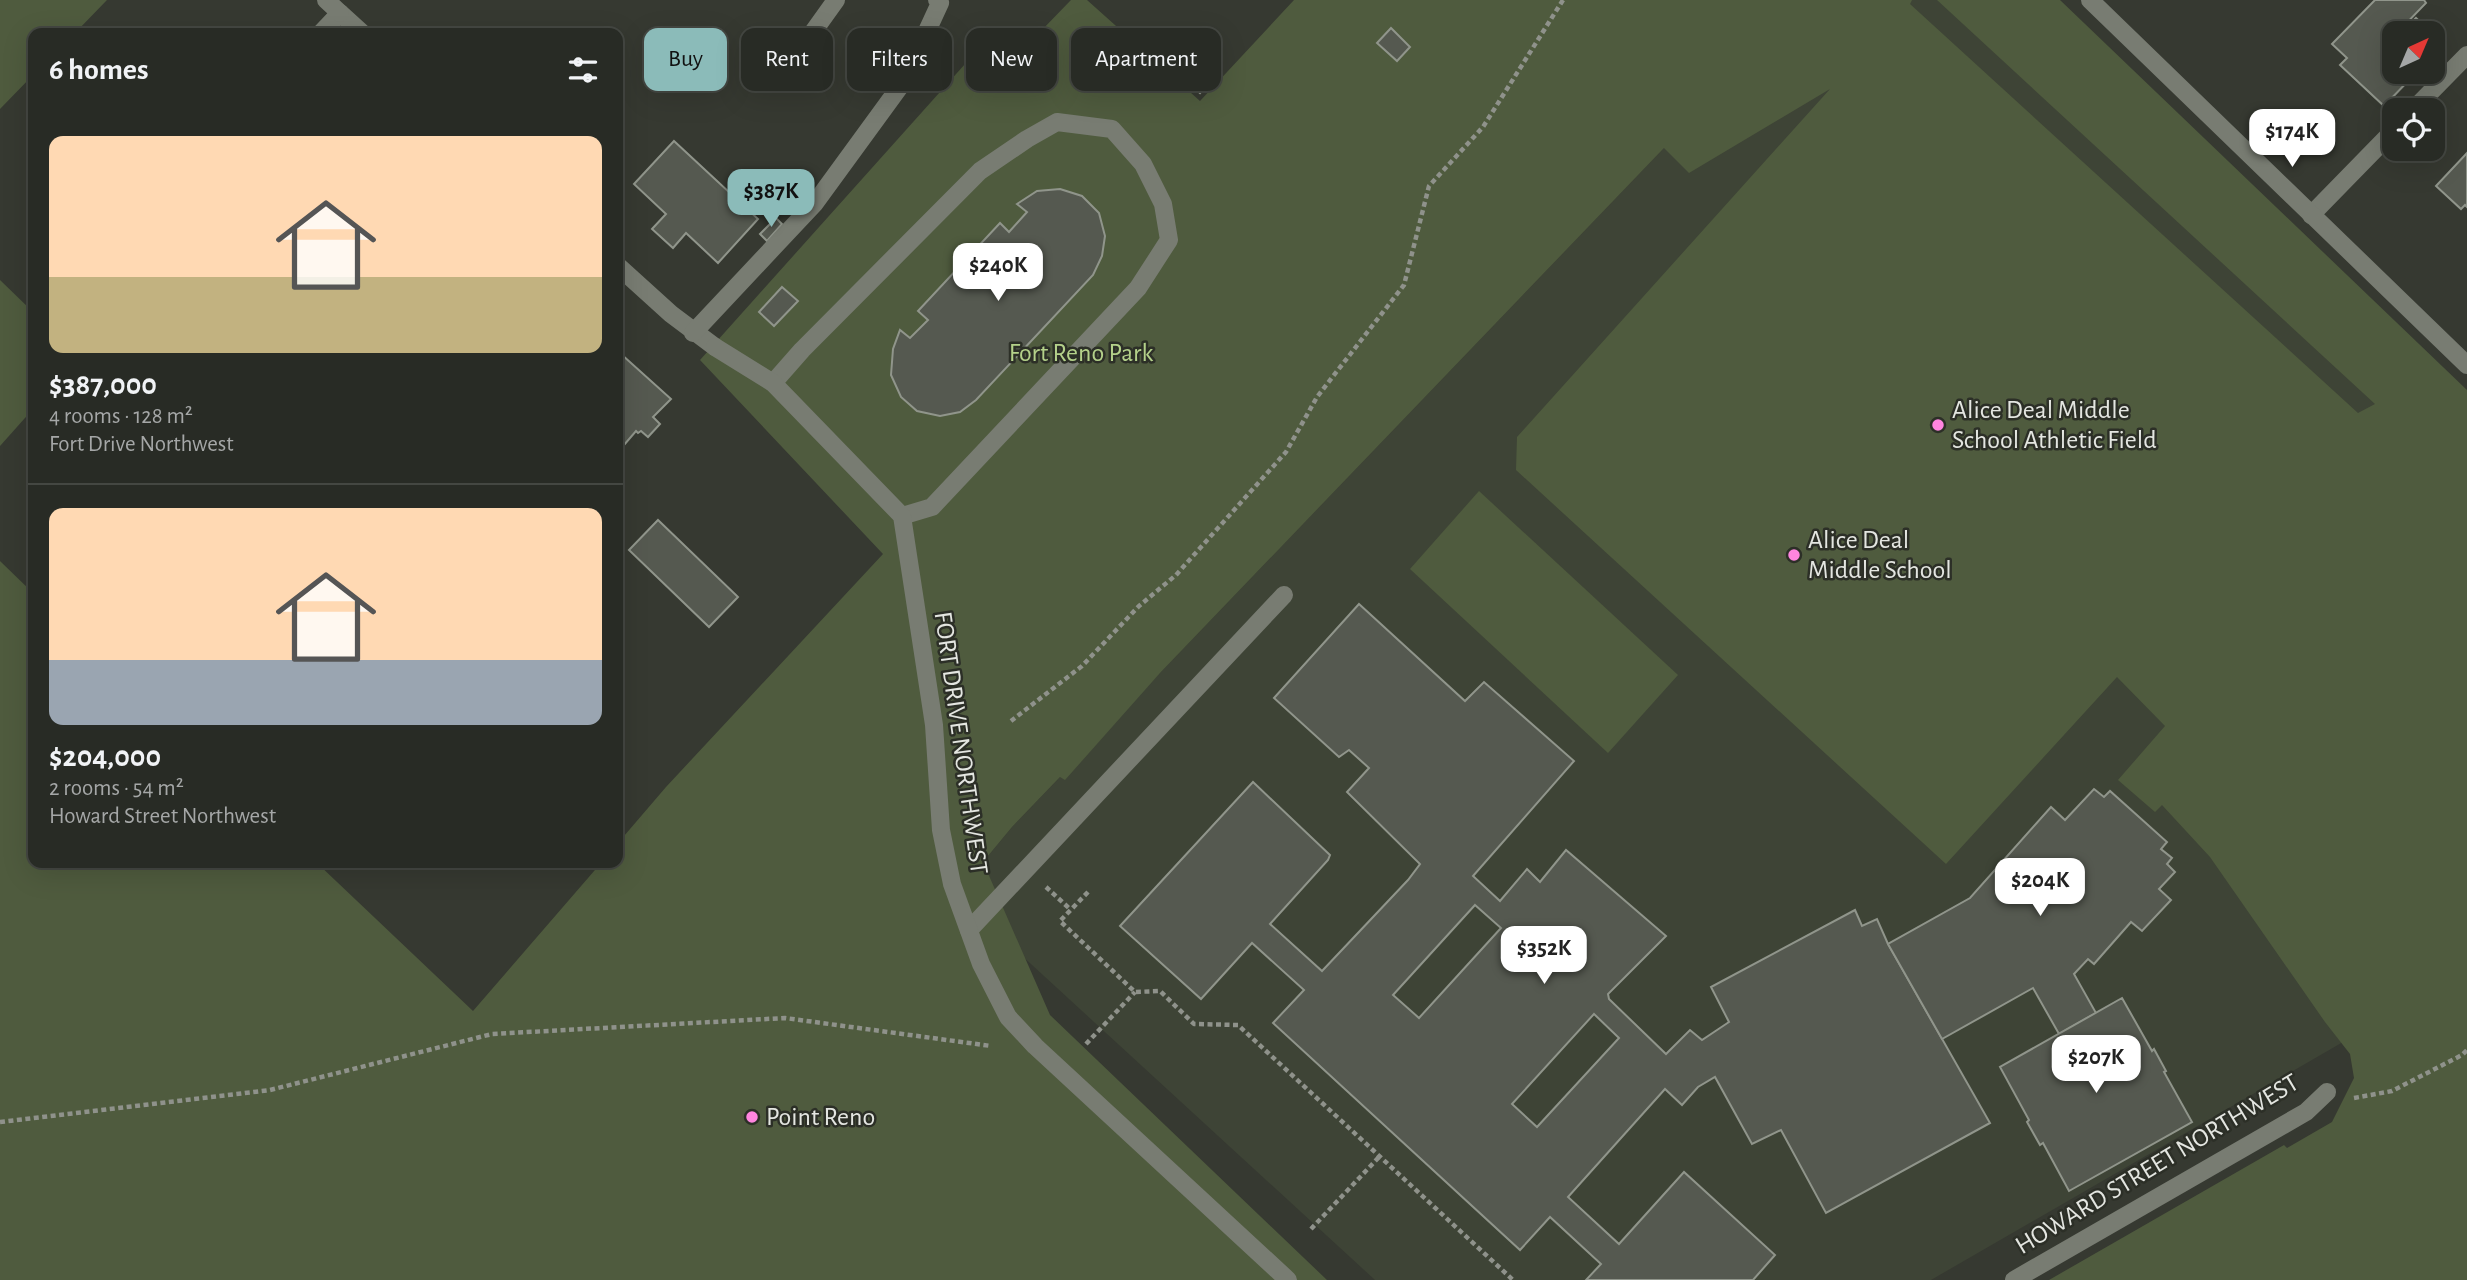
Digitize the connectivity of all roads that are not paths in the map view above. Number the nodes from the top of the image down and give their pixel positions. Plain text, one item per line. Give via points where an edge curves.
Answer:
1 (326, 0) edge
2 (836, 0) edge
3 (937, 0) edge
4 (2090, 0) edge
5 (340, 13) junction
6 (326, 28) edge
7 (356, 28) edge
8 (816, 28) edge
9 (2467, 55) edge
10 (2425, 98) edge
11 (2382, 142) edge
12 (2311, 215) junction
13 (623, 271) edge
14 (693, 332) junction
15 (2467, 365) edge
16 (773, 383) junction
17 (902, 516) junction
18 (1284, 595) dead end
19 (969, 930) junction
20 (2327, 1091) road end
21 (1288, 1280) edge
22 (2014, 1280) edge

1 - 5 street
2 - 8 street
3 - 14 street via 940,3 904,81 815,203
4 - 12 street
5 - 6 street
5 - 7 street
9 - 10 street
11 - 12 street
12 - 15 street
13 - 14 street
14 - 16 street
16 - 17 street
16 - 17 street via 980,171 1057,122 1112,129 1143,164 1163,204 1169,240 1138,288 932,507
17 - 19 street, FORT DRIVE NORTHWEST via 934,724 941,830 952,884
18 - 19 street
19 - 21 street, FORT DRIVE NORTHWEST via 1008,1017
20 - 22 street, HOWARD STREET NORTHWEST via 2306,1112

